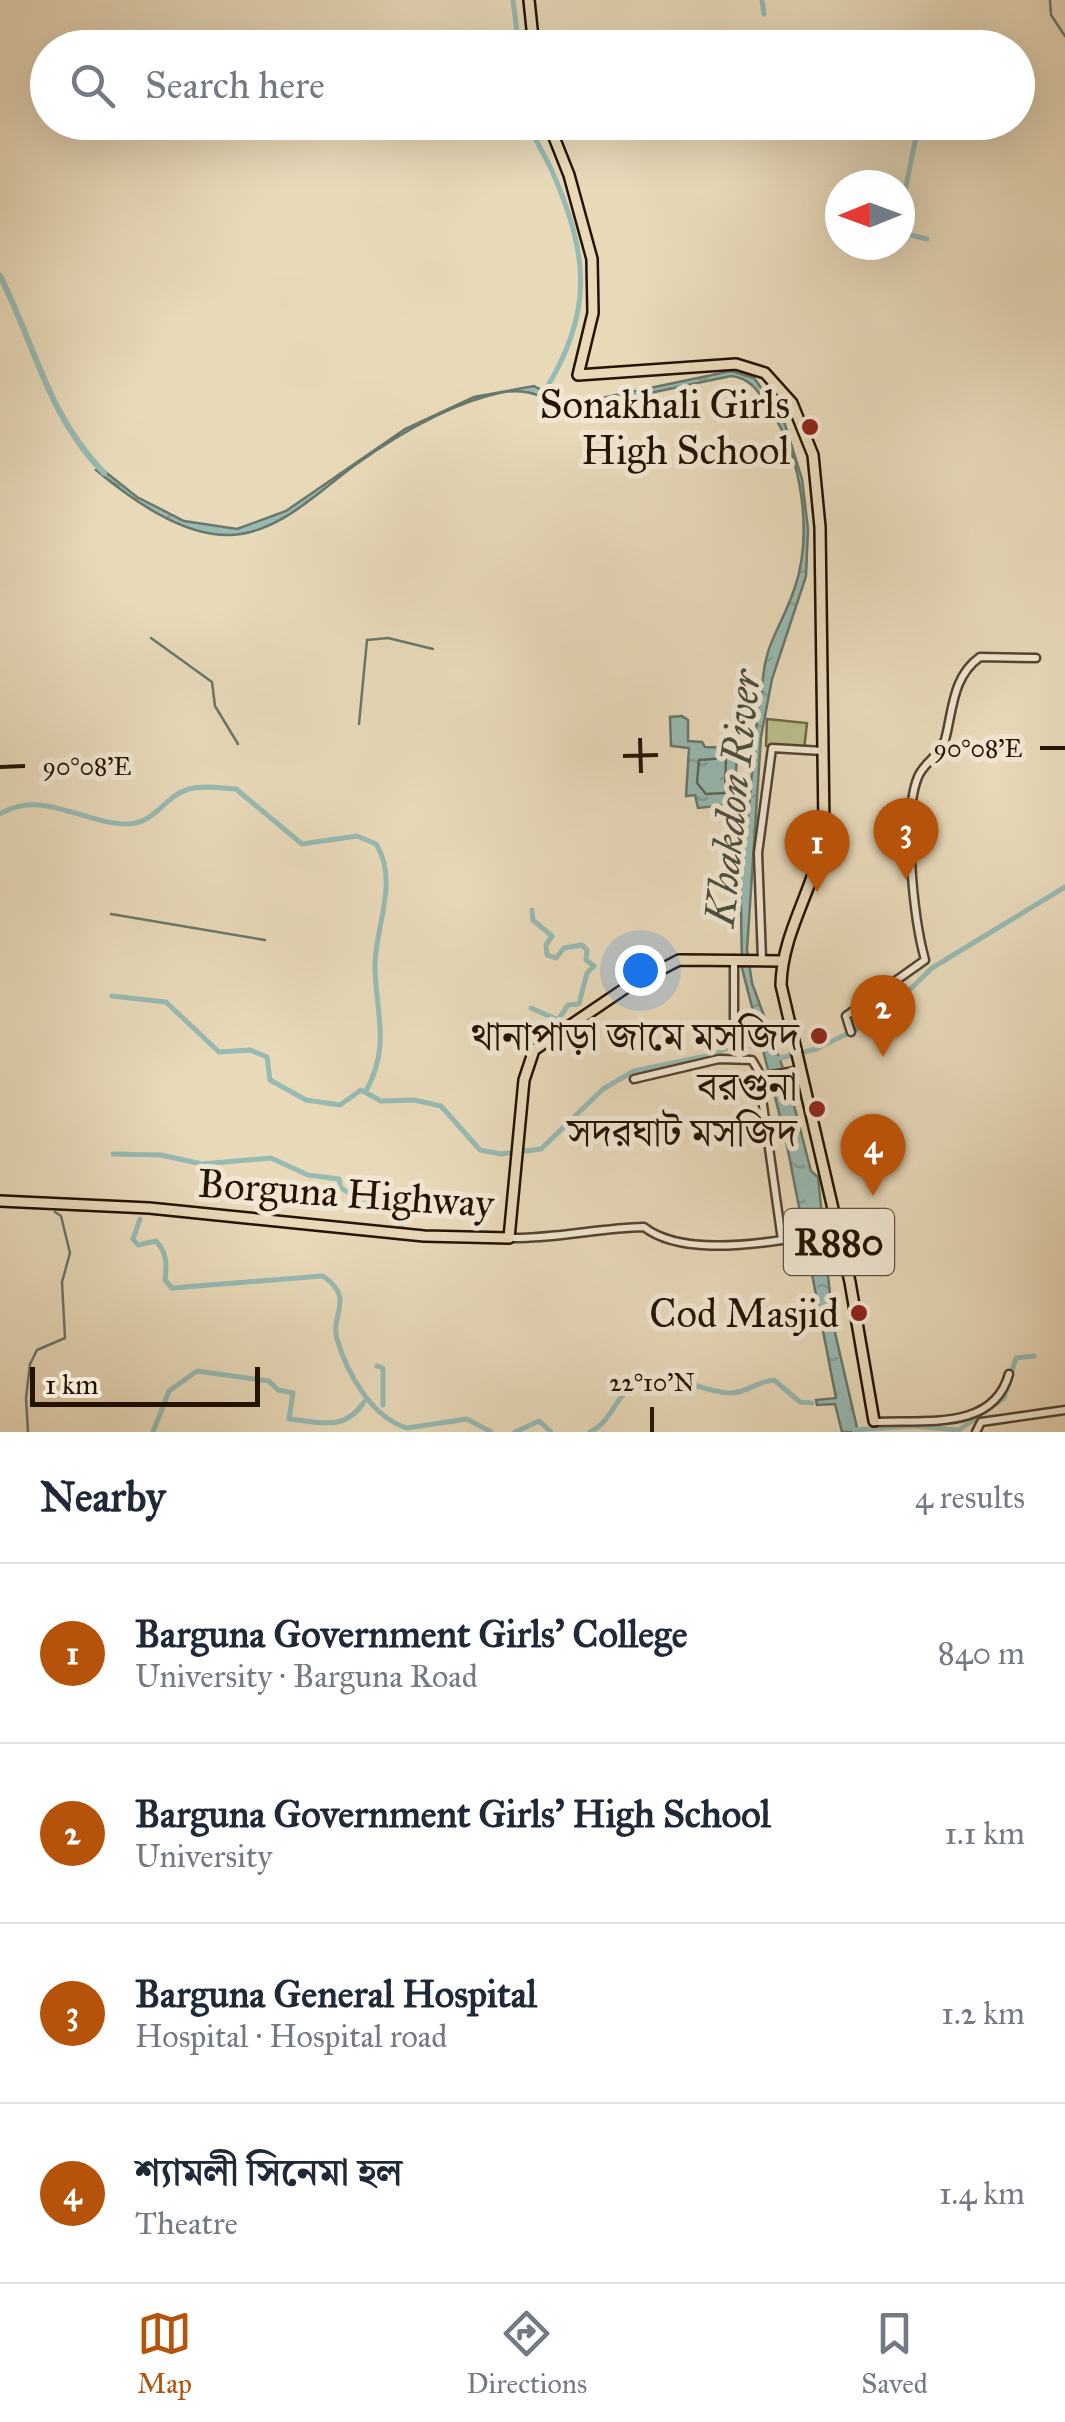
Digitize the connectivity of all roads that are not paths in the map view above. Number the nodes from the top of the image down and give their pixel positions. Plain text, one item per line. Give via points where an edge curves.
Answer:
1 (529, 0) edge
2 (532, 30) edge
3 (555, 140) edge
4 (1036, 658) dead end
5 (823, 751) junction
6 (735, 958) junction
7 (758, 958) junction
8 (781, 961) junction
9 (851, 1032) dead end
10 (740, 1058) junction
11 (800, 1061) junction
12 (759, 1077) junction
13 (634, 1080) dead end
14 (0, 1202) edge
15 (509, 1238) junction
16 (1009, 1374) dead end
17 (1065, 1410) edge
18 (976, 1414) junction
19 (981, 1422) junction
20 (875, 1425) edge
21 (976, 1432) edge

1 - 2 main road
3 - 5 main road, R880 via 592,259 593,313 578,375 736,364 766,374 799,418 813,455 820,526
4 - 9 street via 980,656 962,678 944,743 920,771 914,791 924,960 846,1016
5 - 7 street via 772,748 758,852
5 - 8 main road, R880 via 822,838
6 - 7 main road, Borguna Highway
6 - 10 street
6 - 15 main road, Borguna Highway via 676,962 534,1050 524,1080
7 - 8 main road, Borguna Highway
8 - 11 main road, R880
10 - 12 street via 752,1060
10 - 13 street
11 - 12 street via 788,1072
11 - 20 main road, R880
12 - 15 street via 782,1240 680,1242 644,1227
14 - 15 main road, Borguna Highway
16 - 18 street via 997,1402
17 - 19 street
18 - 19 street
18 - 20 street via 960,1422
19 - 21 street

